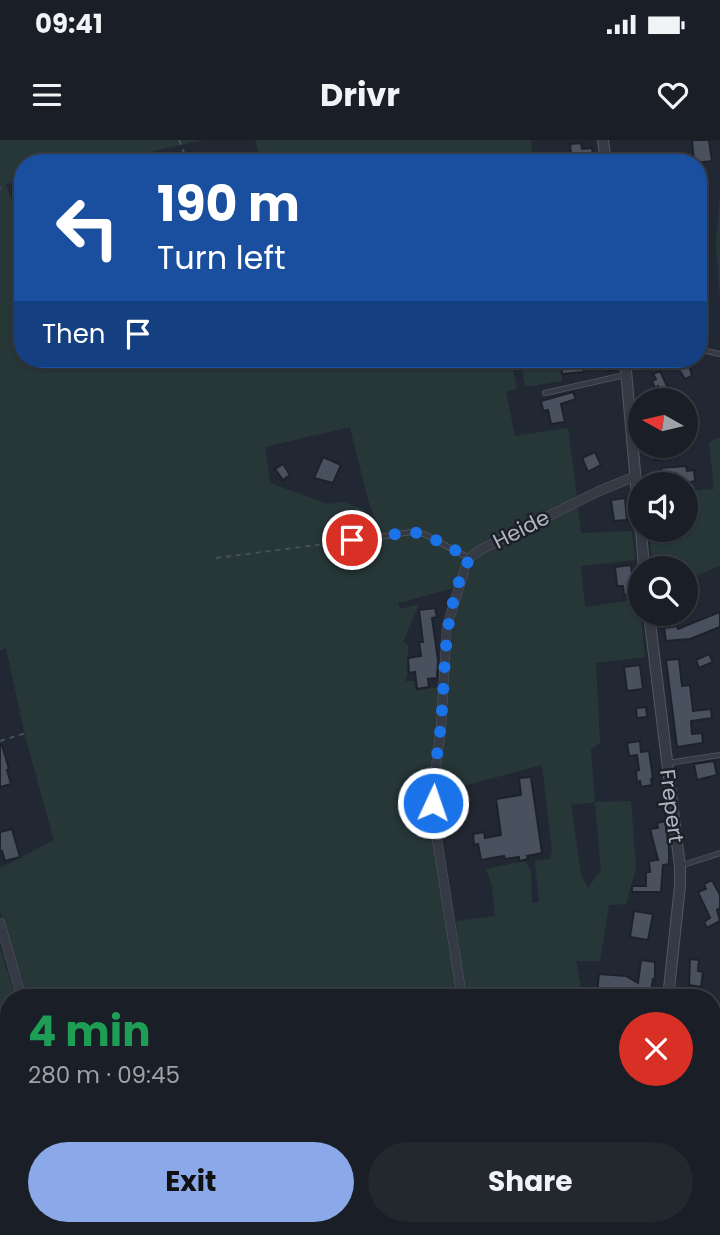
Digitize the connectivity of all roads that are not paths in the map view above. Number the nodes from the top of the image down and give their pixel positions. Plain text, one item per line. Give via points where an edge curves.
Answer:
1 (625, 368) edge
2 (626, 375) junction
3 (545, 393) dead end
4 (636, 472) edge
5 (628, 480) edge
6 (379, 537) road end
7 (470, 558) junction
8 (650, 626) edge
9 (720, 755) edge
10 (667, 764) junction
11 (720, 853) edge
12 (680, 867) junction
13 (0, 923) edge
14 (19, 989) edge
15 (461, 989) edge
16 (669, 989) edge

1 - 2 street
2 - 3 lane
2 - 4 street
5 - 7 street, Heide
6 - 7 lane via 424,534
7 - 15 street, Heide via 447,626 433,792
8 - 10 street, Frepert
9 - 10 lane
10 - 12 street, Frepert
11 - 12 lane
12 - 16 street, Frepert
13 - 14 street

